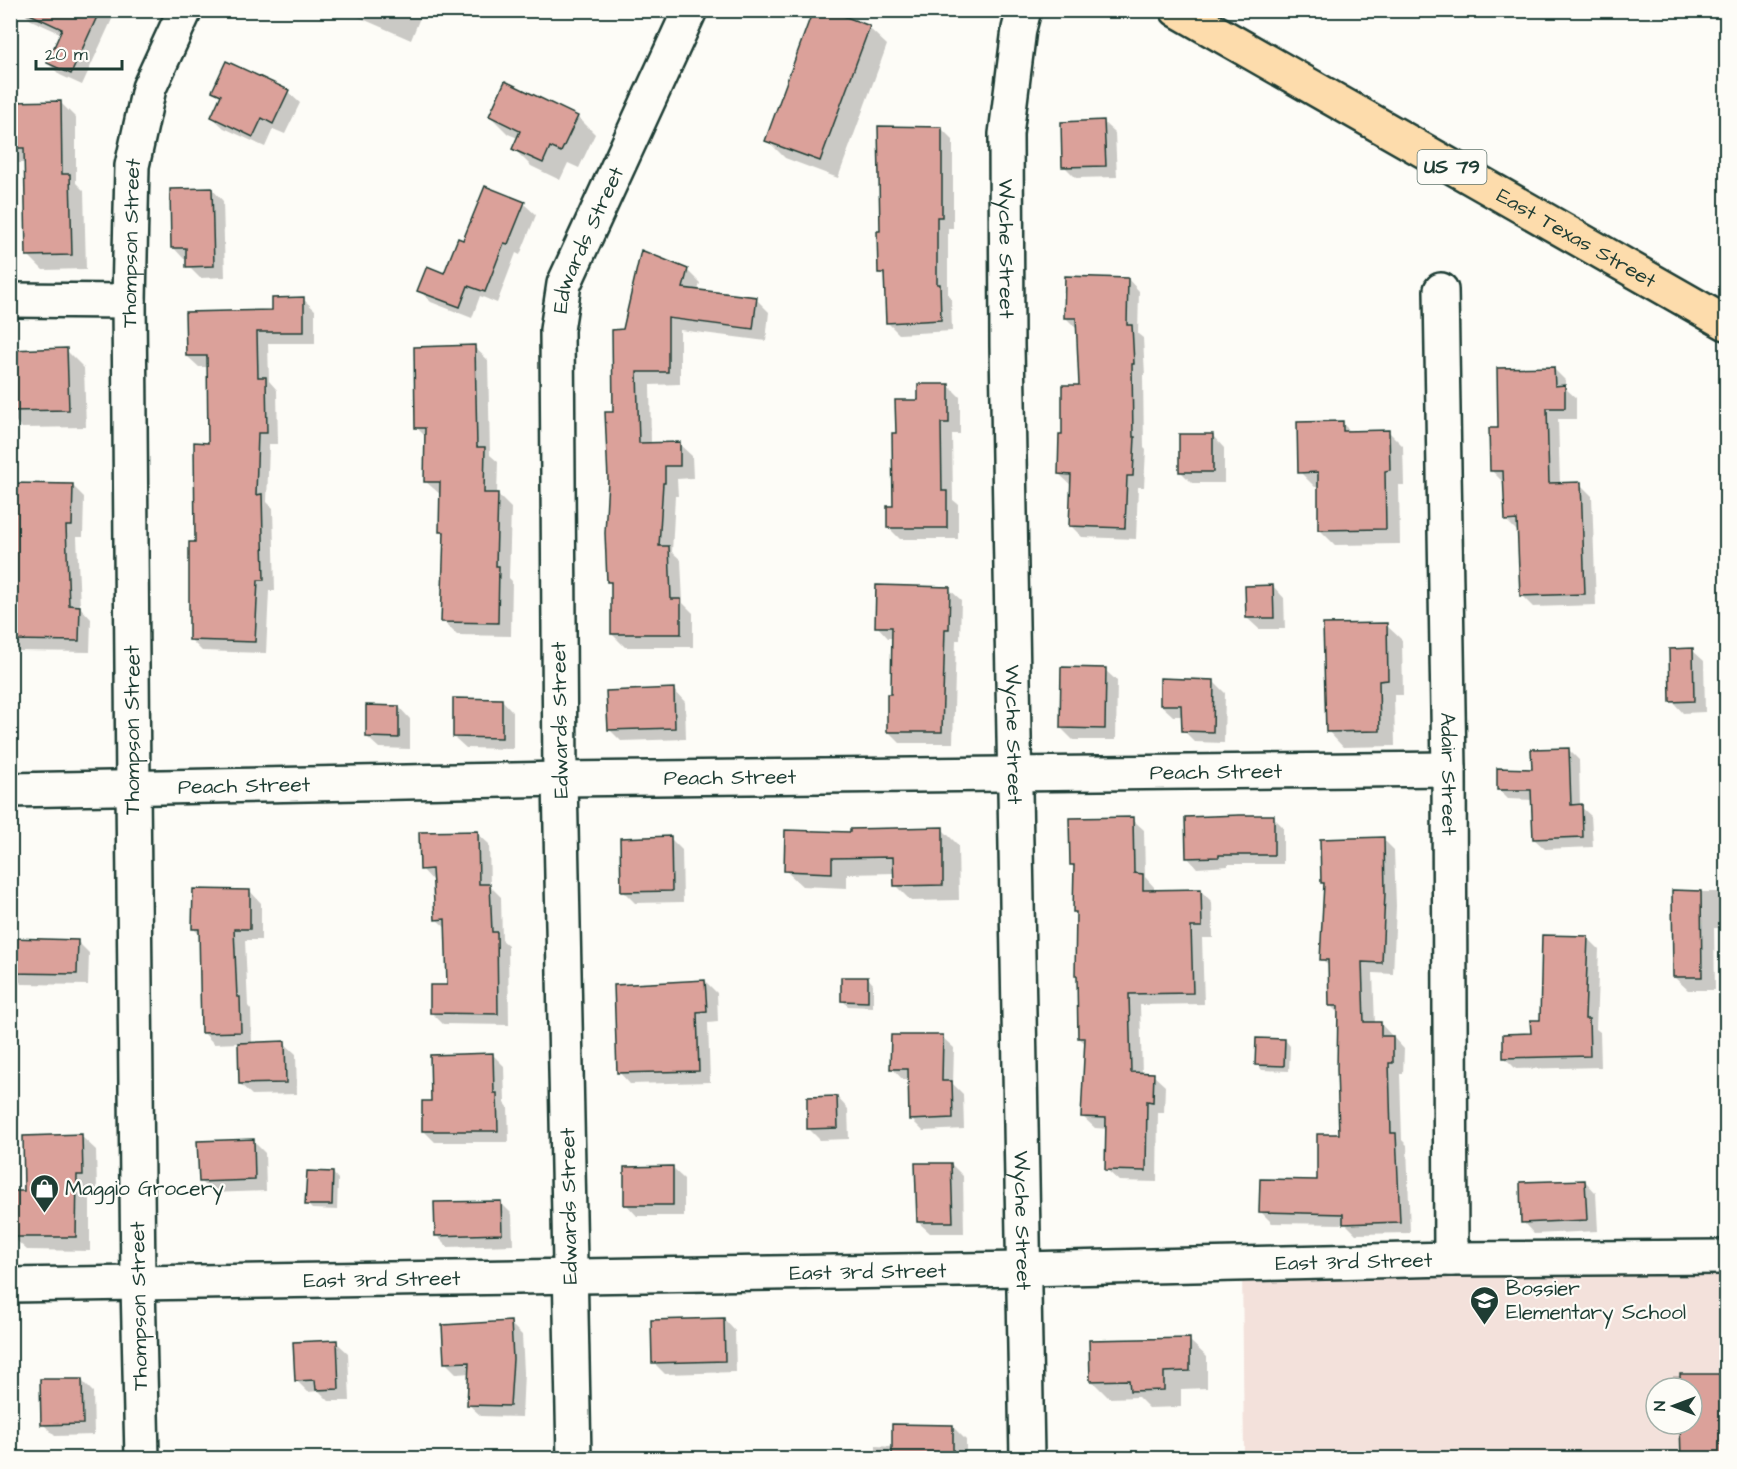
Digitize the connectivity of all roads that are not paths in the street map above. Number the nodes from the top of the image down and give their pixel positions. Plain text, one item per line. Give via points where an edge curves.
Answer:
1 (185, 10) edge
2 (690, 10) edge
3 (1024, 10) edge
4 (1177, 10) edge
5 (1441, 290) dead end
6 (10, 300) edge
7 (129, 301) junction
8 (1726, 323) edge
9 (1449, 769) junction
10 (1016, 775) junction
11 (560, 779) junction
12 (133, 789) junction
13 (10, 790) edge
14 (1726, 1257) edge
15 (1451, 1259) junction
16 (1023, 1269) junction
17 (570, 1275) junction
18 (138, 1283) junction
19 (10, 1285) edge
20 (142, 1458) edge
21 (574, 1458) edge
22 (1027, 1458) edge

1 - 7 street, Thompson Street via 149,88 132,166
2 - 11 street, Edwards Street via 564,284 557,330
3 - 10 street, Wyche Street via 1006,134
4 - 8 main road, East Texas Street / US 79
5 - 9 street, Adair Street
6 - 7 street
7 - 12 street, Thompson Street
9 - 10 street, Peach Street
9 - 15 street, Adair Street
10 - 11 street, Peach Street
10 - 16 street, Wyche Street
11 - 12 street, Peach Street
11 - 17 street, Edwards Street
12 - 13 street, Peach Street
12 - 18 street, Thompson Street
14 - 15 street, East 3rd Street
15 - 16 street, East 3rd Street
16 - 17 street, East 3rd Street
16 - 22 street, Wyche Street
17 - 18 street, East 3rd Street
17 - 21 street, Edwards Street
18 - 19 street, East 3rd Street
18 - 20 street, Thompson Street

